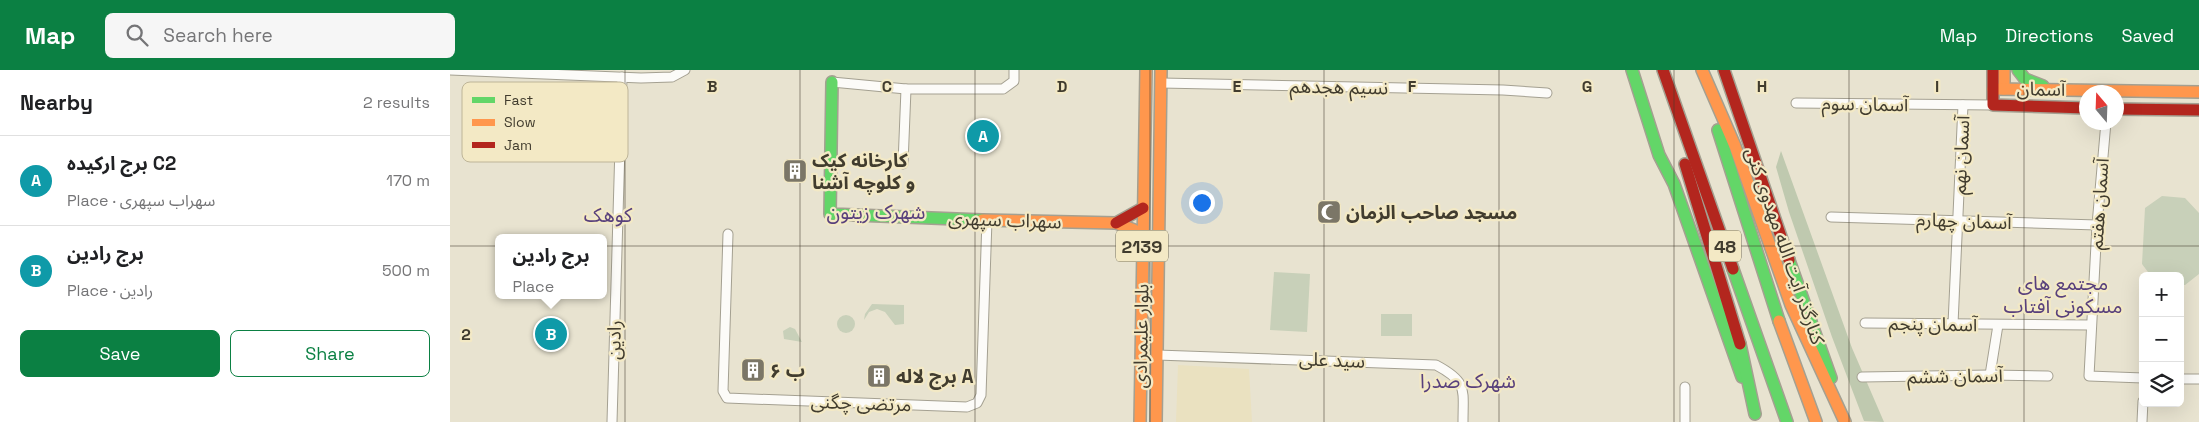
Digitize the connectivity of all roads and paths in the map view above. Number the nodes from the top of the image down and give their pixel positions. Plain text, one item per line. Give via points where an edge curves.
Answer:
1 (450, 70) edge
2 (685, 70) edge
3 (1014, 70) edge
4 (1146, 70) edge
5 (1161, 70) edge
6 (1632, 70) edge
7 (1663, 70) edge
8 (1700, 70) edge
9 (1724, 70) edge
10 (1993, 70) edge
11 (2004, 70) edge
12 (2018, 70) edge
13 (622, 77) junction
14 (622, 82) edge
15 (832, 82) joint
16 (1161, 83) junction
17 (906, 89) junction
18 (1999, 89) junction
19 (2055, 90) junction
20 (2199, 92) edge
21 (1547, 93) dead end
22 (1796, 103) dead end
23 (1963, 105) junction
24 (1994, 105) junction
25 (2079, 108) edge
26 (2124, 109) edge
27 (2199, 110) edge
28 (1678, 115) junction
29 (2105, 130) edge
30 (620, 162) edge
31 (903, 164) dead end
32 (1142, 208) junction
33 (1831, 217) dead end
34 (987, 220) junction
35 (1958, 221) junction
36 (1116, 223) junction
37 (2097, 225) junction
38 (728, 234) dead end
39 (1142, 237) junction
40 (1864, 323) dead end
41 (1954, 324) junction
42 (1998, 325) junction
43 (2091, 325) junction
44 (1157, 355) junction
45 (1990, 374) junction
46 (2048, 376) dead end
47 (1862, 377) dead end
48 (2139, 378) edge
49 (2184, 379) edge
50 (2199, 379) edge
51 (1685, 387) dead end
52 (2143, 407) edge
53 (1756, 418) edge
54 (612, 422) edge
55 (1140, 422) edge
56 (1156, 422) edge
57 (1464, 422) edge
58 (1685, 422) edge
59 (1787, 422) edge
60 (1816, 422) edge
61 (1845, 422) edge
62 (2142, 422) edge

1 - 13 street
2 - 13 street via 672,78
3 - 17 street, سهراب سپهری via 1014,81 1003,89
4 - 32 main road, بلوار علیمرادی / 2139
5 - 16 main road, بلوار علیمرادی / 2139
6 - 53 main road via 1659,154 1674,184
7 - 28 main road, 48
8 - 60 main road, 48 via 1791,357
8 - 61 main road via 1735,146 1790,305
9 - 61 main road, کنارگذر آیت الله مهدوی کنی
10 - 18 main road, آسمان
11 - 18 main road, آسمان
12 - 19 main road via 2030,82
13 - 14 street, رادین
15 - 17 street, سهراب سپهری
15 - 34 main road, سهراب سپهری via 830,214
16 - 21 street, نسیم هجدهم
16 - 44 main road, بلوار علیمرادی / 2139
17 - 31 street
18 - 19 main road, آسمان
18 - 24 main road, آسمان
19 - 20 main road, آسمان
22 - 23 street, آسمان سوم
23 - 24 street, آسمان سوم
23 - 35 street, آسمان نهم
24 - 25 main road, آسمان
26 - 27 main road
28 - 53 main road via 1686,166 1742,350
28 - 59 main road, 48
29 - 37 street, آسمان هفتم
30 - 54 street, رادین
32 - 36 main road
32 - 39 main road, بلوار علیمرادی / 2139
33 - 35 street, آسمان چهارم
34 - 36 main road, سهراب سپهری
34 - 38 street, مرتضی چگنی via 981,395 977,403 967,407 726,398 723,391
35 - 37 street, آسمان چهارم
35 - 41 street, آسمان نهم
36 - 39 main road, سهراب سپهری
37 - 43 street, آسمان هفتم
39 - 55 main road, بلوار علیمرادی / 2139
40 - 41 street, آسمان پنجم
41 - 42 street, آسمان پنجم
42 - 43 street, آسمان پنجم
42 - 45 street
43 - 48 street, آسمان هفتم via 2089,376
44 - 56 main road, بلوار علیمرادی / 2139
44 - 57 street, سید علی via 1436,365 1454,374 1460,382
45 - 46 street, آسمان ششم
45 - 47 street, آسمان ششم
49 - 50 street
51 - 58 street
52 - 62 street

